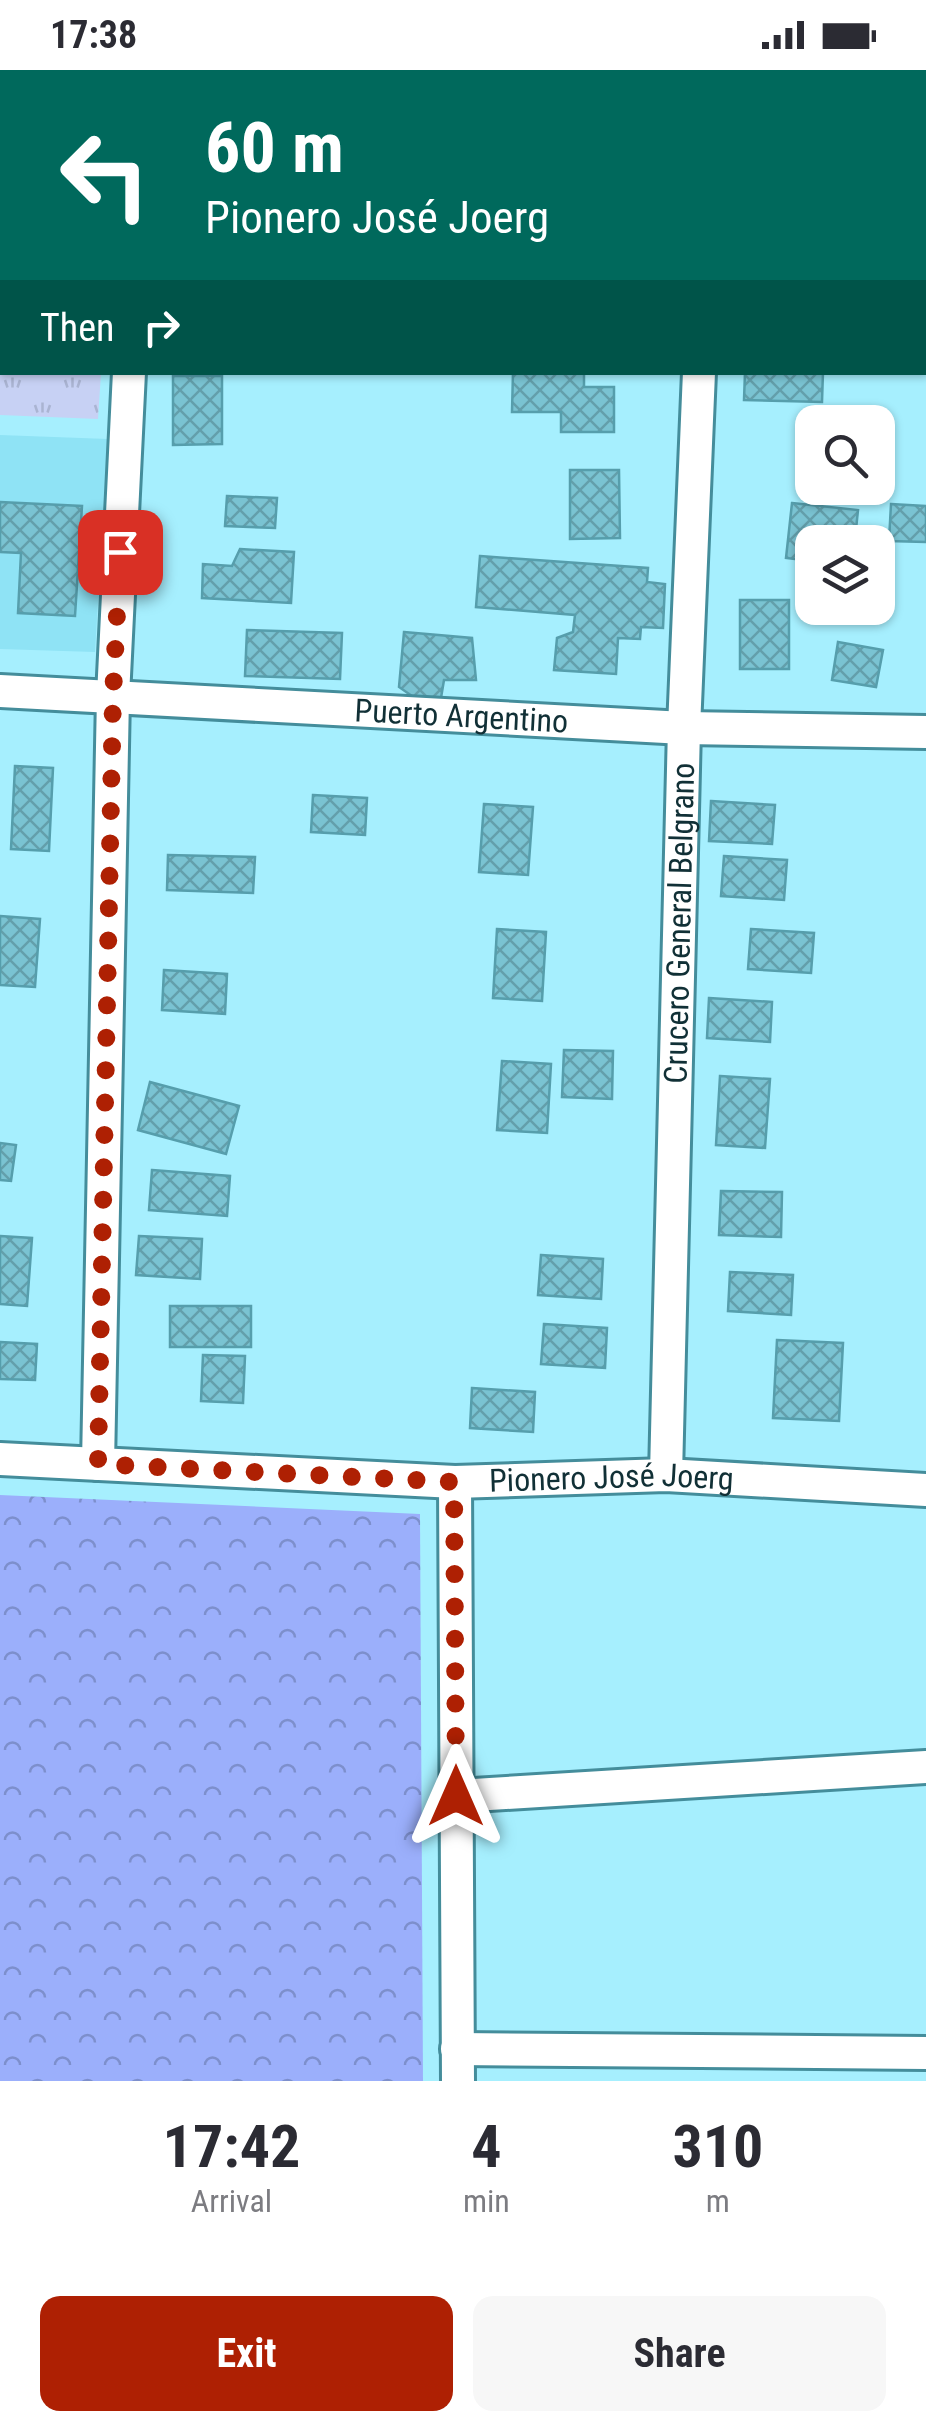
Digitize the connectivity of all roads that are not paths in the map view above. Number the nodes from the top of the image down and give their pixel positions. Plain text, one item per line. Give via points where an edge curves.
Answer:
1 (129, 375) edge
2 (699, 375) edge
3 (0, 692) edge
4 (113, 696) junction
5 (684, 728) junction
6 (926, 732) edge
7 (0, 1460) edge
8 (98, 1464) junction
9 (666, 1475) junction
10 (454, 1482) junction
11 (926, 1490) edge
12 (926, 1767) edge
13 (456, 1796) junction
14 (926, 2054) edge
15 (458, 2065) edge

1 - 4 street
2 - 5 street, Crucero General Belgrano
3 - 4 street, Puerto Argentino
4 - 5 street, Puerto Argentino
4 - 8 street
5 - 6 street, Puerto Argentino
5 - 9 street, Crucero General Belgrano
7 - 8 street, Pionero José Joerg
8 - 10 street, Pionero José Joerg
9 - 10 street, Pionero José Joerg
9 - 11 street, Pionero José Joerg
10 - 13 street
12 - 13 street
13 - 15 street
14 - 15 street

